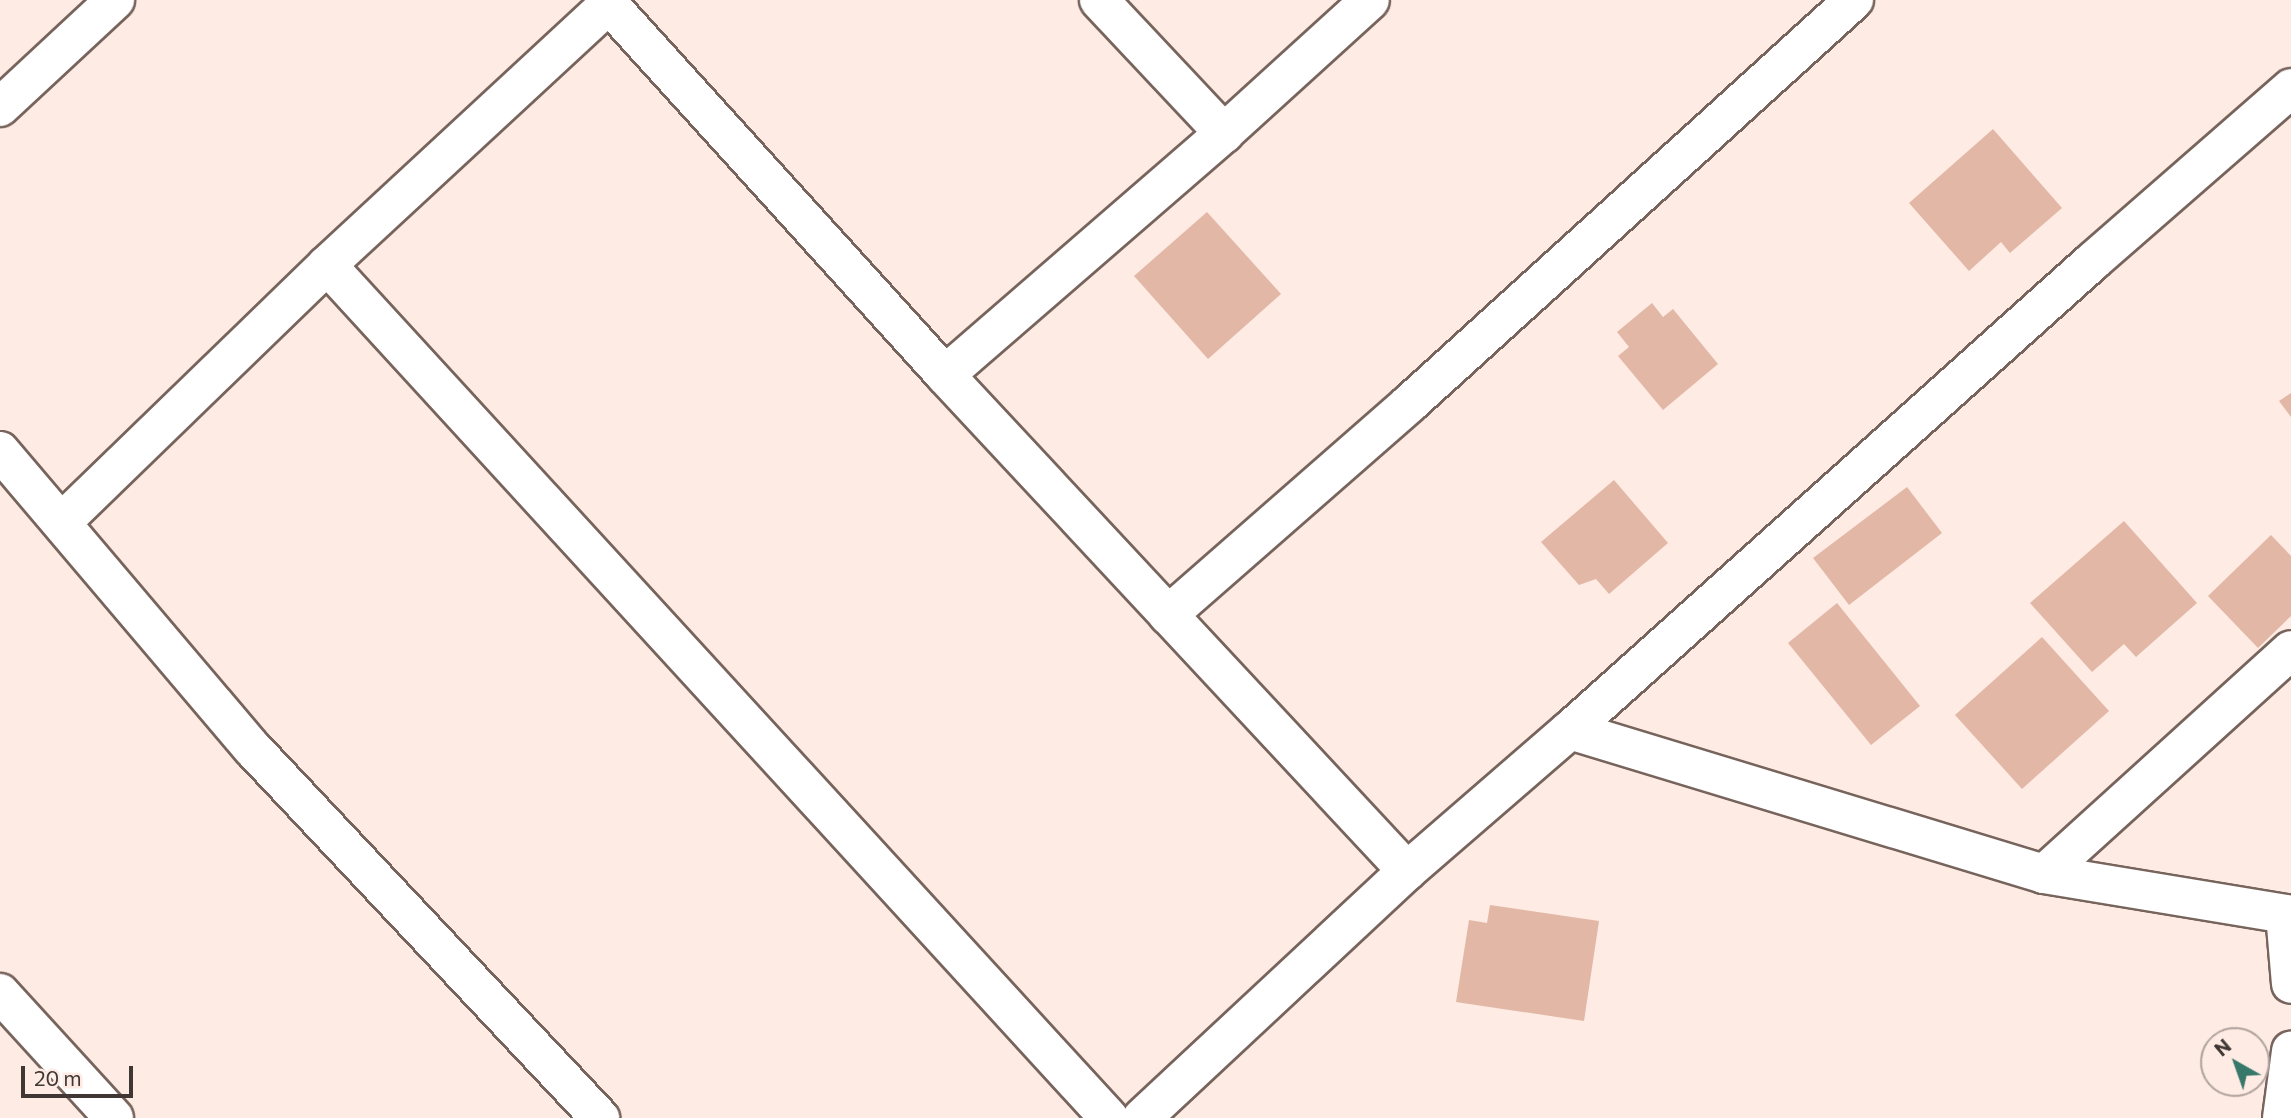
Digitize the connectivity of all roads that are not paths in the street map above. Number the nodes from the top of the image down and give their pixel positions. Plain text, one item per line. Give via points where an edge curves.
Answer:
1 (115, 0) edge
2 (1099, 0) edge
3 (1370, 0) edge
4 (1854, 0) edge
5 (607, 2) edge
6 (2291, 88) edge
7 (0, 107) edge
8 (1224, 133) junction
9 (327, 265) junction
10 (945, 375) junction
11 (0, 451) edge
12 (62, 522) junction
13 (1168, 615) junction
14 (2291, 650) edge
15 (1570, 730) junction
16 (1408, 871) junction
17 (2044, 874) junction
18 (2288, 914) edge
19 (2291, 984) edge
20 (0, 993) edge
21 (2291, 1051) edge
22 (114, 1118) edge
23 (600, 1118) edge
24 (1109, 1118) edge
25 (1142, 1118) edge
26 (2282, 1118) edge

1 - 7 street
2 - 8 street
3 - 8 street
4 - 13 street via 1409,404
5 - 9 street
5 - 10 street
6 - 15 street
8 - 10 street
9 - 12 street
9 - 24 street
10 - 13 street
11 - 12 street
12 - 23 street via 253,749
13 - 16 street
14 - 17 street
15 - 16 street
15 - 17 street
16 - 25 street
17 - 18 street
18 - 19 street
20 - 22 street
21 - 26 street

